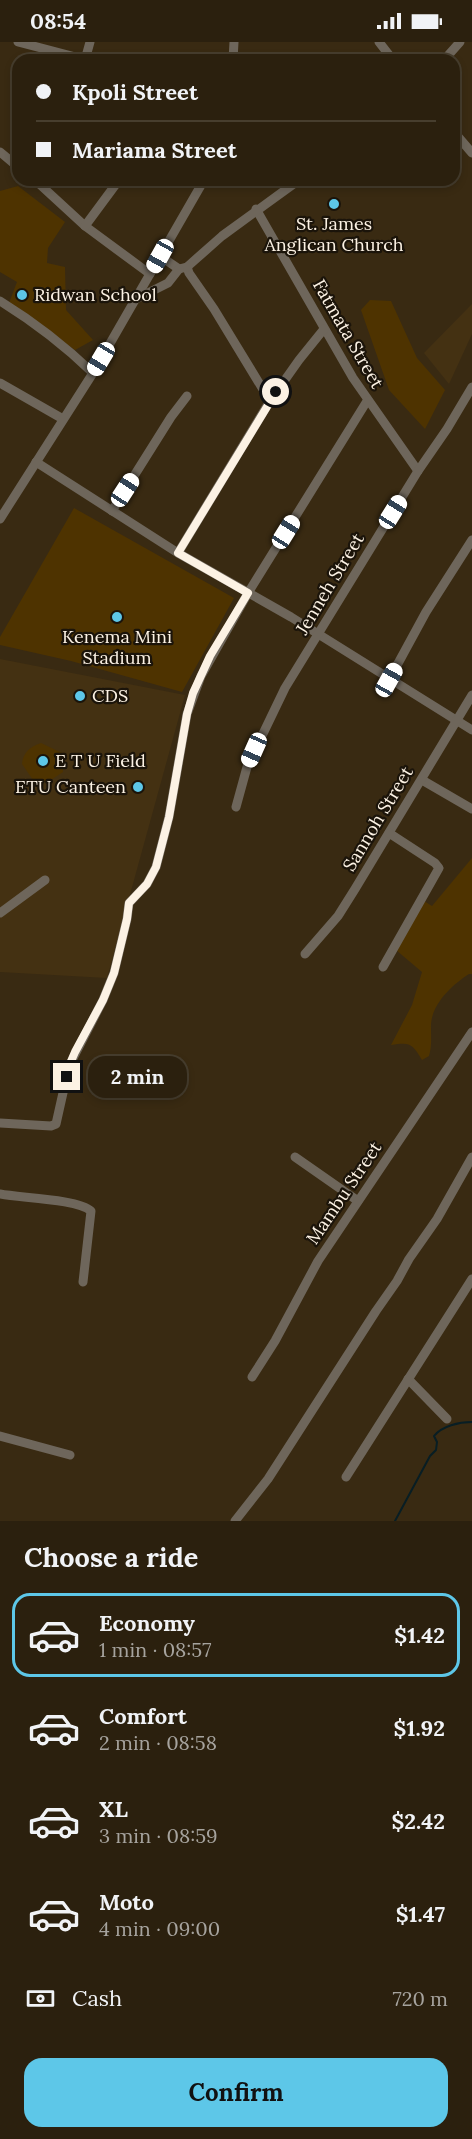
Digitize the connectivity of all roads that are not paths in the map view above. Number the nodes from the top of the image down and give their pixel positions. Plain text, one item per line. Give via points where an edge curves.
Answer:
1 (18, 42) edge
2 (379, 42) edge
3 (460, 42) edge
4 (63, 54) edge
5 (388, 54) edge
6 (449, 54) edge
7 (460, 139) edge
8 (0, 152) edge
9 (472, 153) edge
10 (12, 162) edge
11 (42, 186) edge
12 (115, 186) edge
13 (201, 186) edge
14 (290, 186) edge
15 (256, 209) junction
16 (85, 226) junction
17 (160, 256) junction
18 (183, 268) junction
19 (150, 274) junction
20 (136, 299) junction
21 (0, 301) edge
22 (324, 329) junction
23 (93, 373) junction
24 (0, 383) edge
25 (472, 387) edge
26 (187, 396) dead end
27 (270, 401) junction
28 (367, 401) junction
29 (63, 419) junction
30 (36, 462) junction
31 (418, 471) junction
32 (112, 511) junction
33 (0, 519) edge
34 (472, 540) edge
35 (178, 553) junction
36 (248, 593) junction
37 (318, 634) junction
38 (389, 680) junction
39 (472, 695) edge
40 (456, 720) junction
41 (472, 730) edge
42 (422, 780) junction
43 (236, 807) dead end
44 (472, 809) edge
45 (390, 833) junction
46 (45, 880) dead end
47 (0, 913) edge
48 (305, 954) dead end
49 (383, 967) dead end
50 (472, 1032) edge
51 (0, 1123) edge
52 (295, 1157) dead end
53 (472, 1157) edge
54 (0, 1194) edge
55 (358, 1201) junction
56 (472, 1279) edge
57 (83, 1282) dead end
58 (252, 1377) dead end
59 (408, 1379) junction
60 (447, 1419) dead end
61 (0, 1436) edge
62 (70, 1455) dead end
63 (346, 1476) dead end
64 (235, 1521) edge

1 - 4 street
2 - 5 street
3 - 6 street
7 - 9 street
8 - 10 street
11 - 16 street
12 - 16 street
13 - 17 street
14 - 15 street
15 - 18 street
15 - 22 street, Fatmata Street
16 - 19 street
17 - 18 street
17 - 19 street
18 - 20 street via 168,283
18 - 27 street via 214,309
19 - 20 street
20 - 23 street
21 - 23 street via 60,342
22 - 27 street
22 - 28 street, Fatmata Street
23 - 29 street
24 - 29 street
25 - 31 street, Jenneh Street
26 - 32 street
27 - 35 street
28 - 31 street, Fatmata Street
28 - 36 street
29 - 30 street
30 - 32 street
30 - 33 street
31 - 37 street, Jenneh Street
32 - 35 street
34 - 38 street
35 - 36 street
36 - 37 street
36 - 51 street via 193,693 156,867 129,903 114,973 69,1066 58,1120 51,1126
37 - 38 street
37 - 43 street, Jenneh Street via 262,733 247,766
38 - 40 street
39 - 40 street, Sannoh Street
40 - 41 street
40 - 42 street, Sannoh Street
42 - 44 street
42 - 45 street, Sannoh Street
45 - 48 street, Sannoh Street via 338,916
45 - 49 street via 439,868
46 - 47 street
50 - 55 street, Mambu Street
52 - 55 street
53 - 64 street via 437,1219 268,1479
54 - 57 street via 61,1201 91,1211
55 - 58 street, Mambu Street via 318,1261
56 - 59 street
59 - 60 street
59 - 63 street
61 - 62 street

